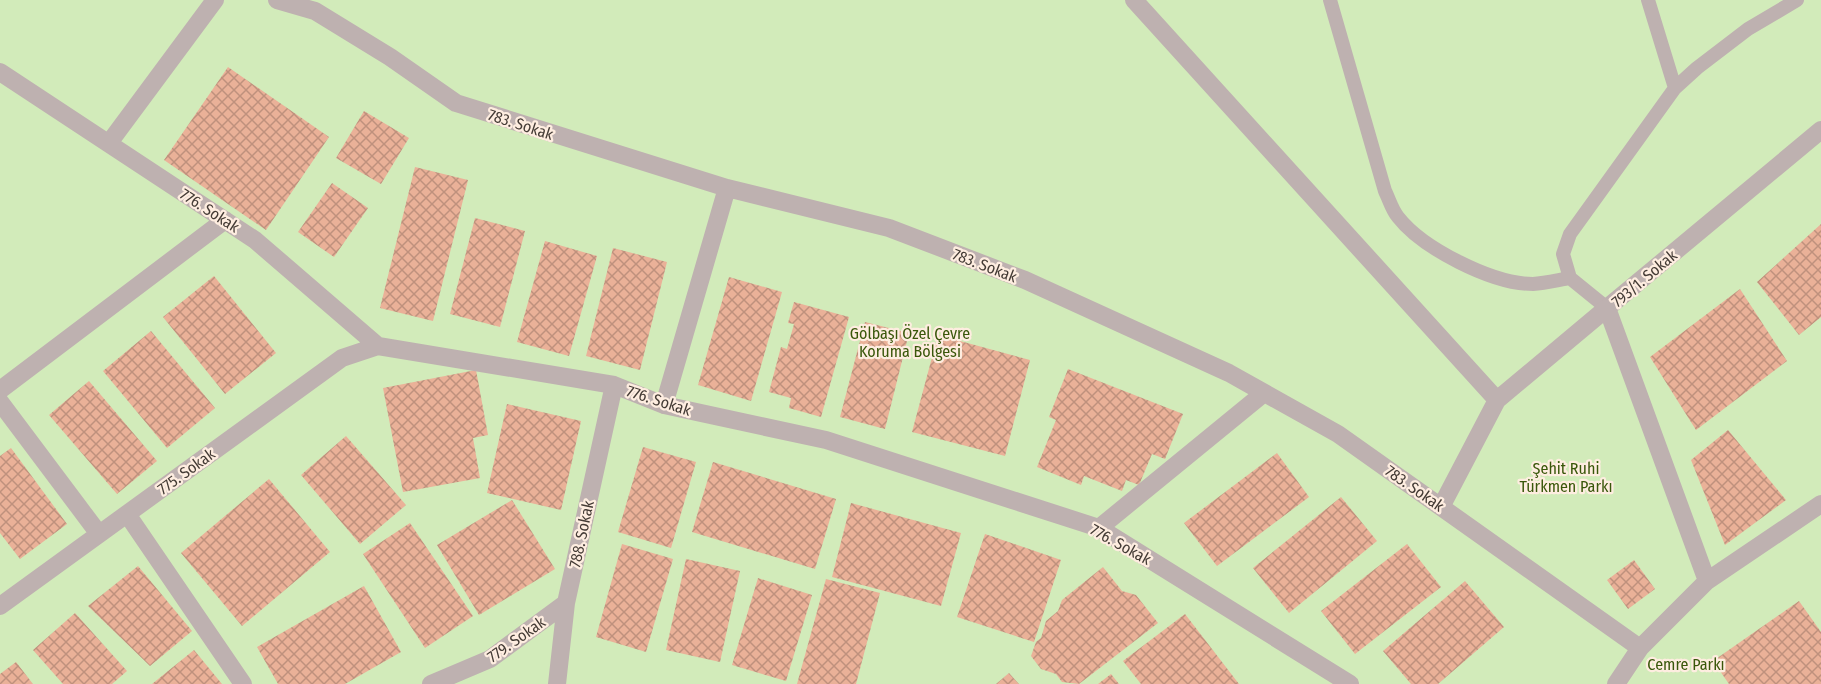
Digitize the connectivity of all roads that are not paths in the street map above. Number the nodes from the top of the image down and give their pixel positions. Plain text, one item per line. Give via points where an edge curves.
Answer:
1 (216, 0) edge
2 (277, 0) edge
3 (1134, 0) edge
4 (1330, 0) edge
5 (1648, 0) edge
6 (1797, 0) edge
7 (0, 72) edge
8 (1675, 88) junction
9 (1821, 130) edge
10 (109, 143) junction
11 (727, 188) junction
12 (225, 220) junction
13 (1570, 278) junction
14 (1606, 308) junction
15 (378, 346) junction
16 (614, 385) junction
17 (0, 390) edge
18 (1264, 393) junction
19 (1497, 400) junction
20 (0, 402) edge
21 (664, 405) junction
22 (1821, 504) edge
23 (1441, 507) junction
24 (127, 513) junction
25 (1099, 528) junction
26 (99, 534) junction
27 (1707, 581) junction
28 (566, 603) junction
29 (0, 606) edge
30 (1640, 648) junction
31 (243, 684) edge
32 (431, 684) edge
33 (557, 684) edge
34 (1350, 684) edge
35 (1616, 684) edge

1 - 10 street
2 - 11 street, 783. Sokak via 315,11 456,103
3 - 19 street
4 - 13 lane via 1385,191 1396,216 1417,235 1481,273 1532,284
5 - 8 lane
6 - 8 lane via 1748,29
7 - 10 street, 776. Sokak
8 - 13 lane via 1570,234 1563,254
9 - 14 street, 793/1. Sokak
10 - 12 street, 776. Sokak
11 - 18 street, 783. Sokak via 889,228 1025,280 1229,373
11 - 21 street
12 - 15 street, 776. Sokak via 255,240
12 - 17 street
13 - 14 lane
14 - 19 street
14 - 27 street, 793/1. Sokak
15 - 16 street, 776. Sokak
15 - 24 street, 775. Sokak via 342,358
16 - 21 street, 776. Sokak
16 - 28 street, 788. Sokak
18 - 23 street, 783. Sokak via 1338,434
18 - 25 street
19 - 23 street
20 - 26 street
21 - 25 street, 776. Sokak via 826,440
22 - 27 street
23 - 30 street, 783. Sokak
24 - 26 street, 775. Sokak
24 - 31 street
25 - 34 street, 776. Sokak
26 - 29 street, 775. Sokak
27 - 30 street
28 - 32 street, 779. Sokak via 490,659
28 - 33 street, 788. Sokak
30 - 35 street

